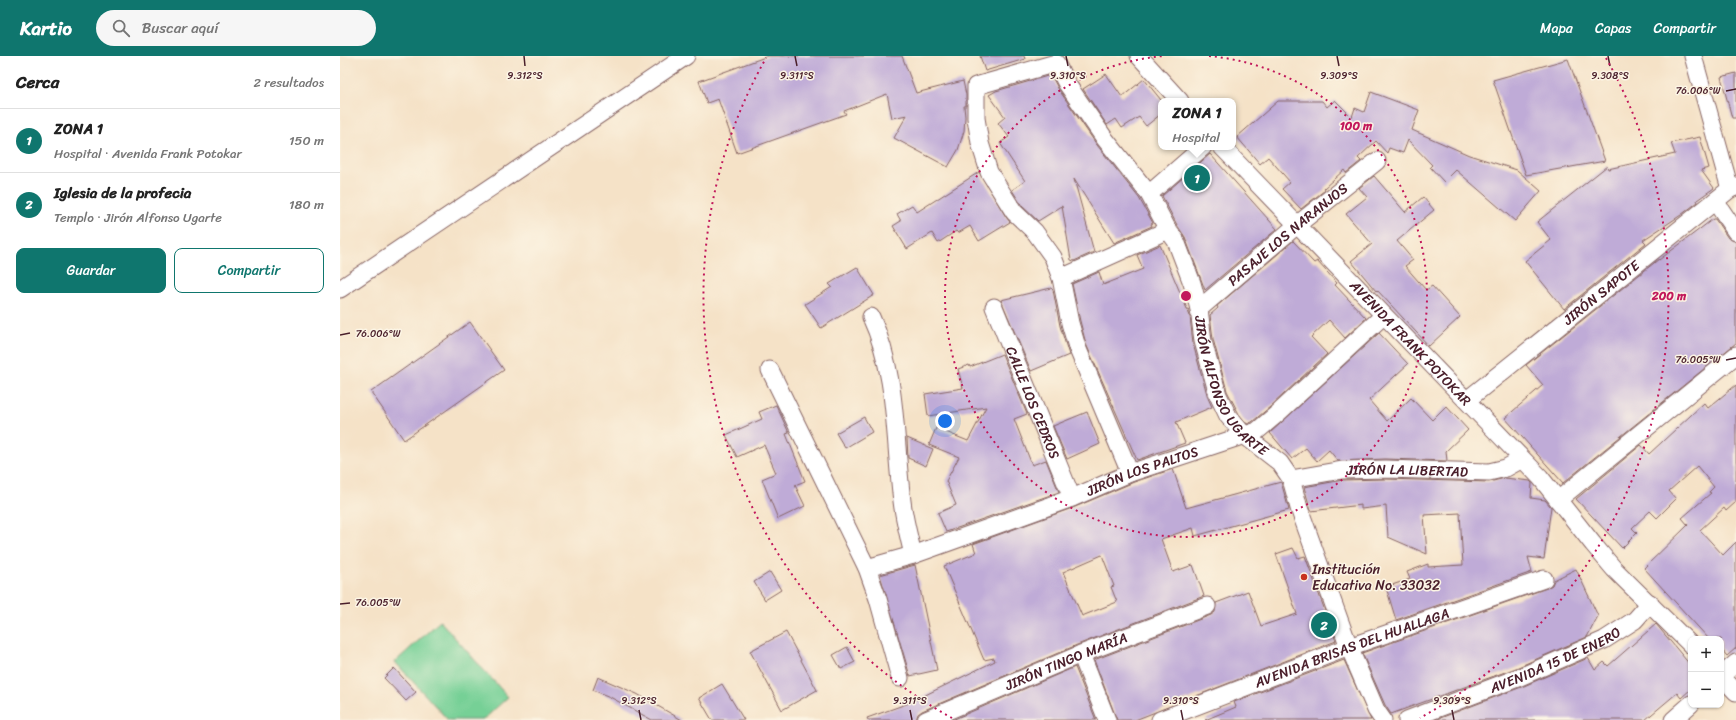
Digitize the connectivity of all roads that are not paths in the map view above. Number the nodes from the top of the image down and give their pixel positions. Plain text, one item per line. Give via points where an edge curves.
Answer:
1 (686, 56) edge
2 (1139, 56) edge
3 (1693, 56) edge
4 (1177, 98) edge
5 (1200, 150) edge
6 (1225, 150) edge
7 (1377, 160) dead end
8 (1733, 188) edge
9 (1149, 194) junction
10 (1715, 201) junction
11 (1297, 225) junction
12 (1168, 230) junction
13 (1736, 232) edge
14 (1061, 278) junction
15 (340, 289) edge
16 (994, 307) dead end
17 (1199, 309) junction
18 (1383, 316) junction
19 (871, 317) dead end
20 (1736, 355) edge
21 (770, 370) dead end
22 (1467, 400) junction
23 (1244, 435) junction
24 (1522, 458) junction
25 (1130, 473) junction
26 (1291, 479) junction
27 (1072, 498) junction
28 (1558, 500) junction
29 (913, 555) junction
30 (867, 568) junction
31 (1544, 579) dead end
32 (1650, 604) junction
33 (1208, 606) dead end
34 (1688, 643) edge
35 (1349, 646) junction
36 (1081, 654) junction
37 (1736, 663) edge
38 (1724, 673) edge
39 (900, 678) dead end
40 (1724, 679) edge
41 (1736, 692) edge
42 (1688, 707) edge
43 (926, 720) edge
44 (1107, 720) edge
45 (1160, 720) edge
46 (1384, 720) edge
47 (1407, 720) edge
48 (1673, 720) edge

1 - 15 street
2 - 4 street
3 - 8 street
5 - 9 street
6 - 11 street, AVENIDA FRANK POTOKAR
7 - 11 street, PASAJE LOS NARANJOS
8 - 10 street, JIRÓN SAPOTE
9 - 12 street, JIRÓN ALFONSO UGARTE
9 - 14 street, JIRÓN ALFONSO UGARTE via 1105,139 1067,84 1056,62 976,86 976,118 989,172 1014,212 1035,232 1053,257
10 - 13 street
10 - 22 street, JIRÓN SAPOTE
11 - 17 street, PASAJE LOS NARANJOS
11 - 18 street, AVENIDA FRANK POTOKAR
12 - 14 street
12 - 17 street, JIRÓN ALFONSO UGARTE via 1184,259
14 - 25 street via 1077,347
16 - 27 street, CALLE LOS CEDROS
17 - 23 street, JIRÓN ALFONSO UGARTE via 1203,341 1218,395 1228,416
18 - 22 street, AVENIDA FRANK POTOKAR
18 - 23 street, JIRÓN LOS PALTOS via 1277,414 1256,430
19 - 29 street via 878,332 893,390 902,500
20 - 28 street
21 - 30 street
22 - 24 street, AVENIDA FRANK POTOKAR
23 - 25 street, JIRÓN LOS PALTOS
23 - 26 street, JIRÓN ALFONSO UGARTE via 1280,463
24 - 26 street, JIRÓN LA LIBERTAD via 1506,468 1489,472 1385,468 1342,470
24 - 28 street, AVENIDA FRANK POTOKAR
25 - 27 street, JIRÓN LOS PALTOS
26 - 35 street, JIRÓN ALFONSO UGARTE
27 - 29 street, JIRÓN LOS PALTOS
28 - 32 street, AVENIDA FRANK POTOKAR via 1614,569
29 - 30 street, JIRÓN LOS PALTOS
30 - 39 street
31 - 35 street, AVENIDA BRISAS DEL HUALLAGA
32 - 34 street, AVENIDA FRANK POTOKAR
32 - 47 street, AVENIDA 15 DE ENERO via 1635,620 1604,640 1520,677
33 - 36 street, JIRÓN TINGO MARÍA
35 - 45 street, AVENIDA BRISAS DEL HUALLAGA
35 - 46 street, JIRÓN ALFONSO UGARTE via 1376,710
36 - 43 street, JIRÓN TINGO MARÍA
36 - 44 street
37 - 38 street
40 - 41 street
42 - 48 street

